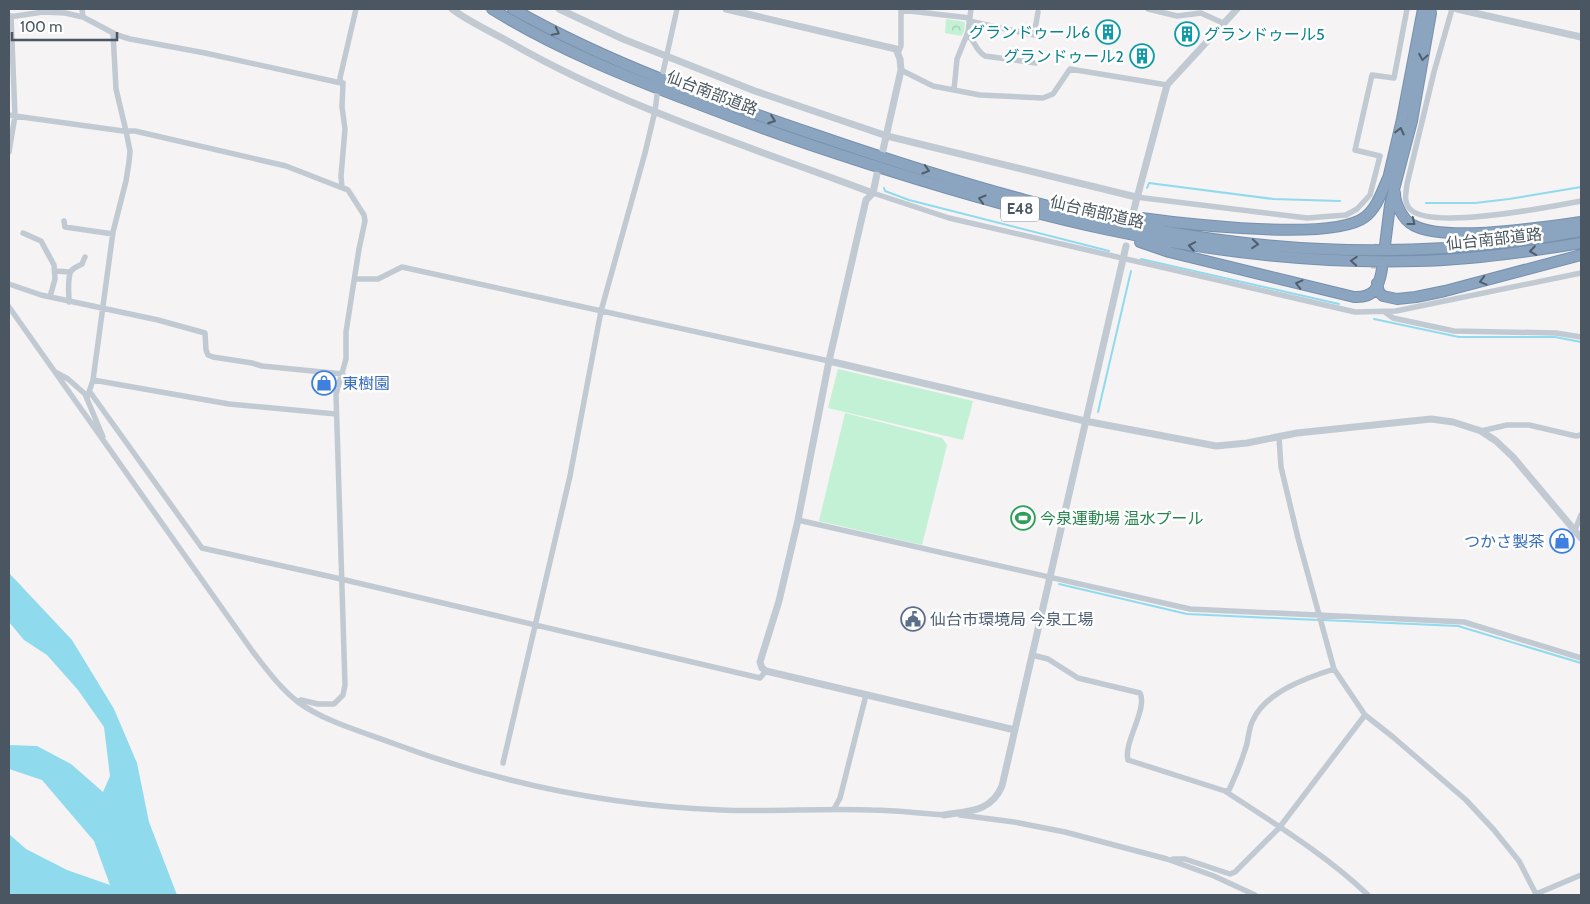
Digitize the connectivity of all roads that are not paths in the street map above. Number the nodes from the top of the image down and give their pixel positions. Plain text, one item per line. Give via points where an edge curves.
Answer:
1 (82, 9) edge
2 (356, 9) edge
3 (452, 9) edge
4 (492, 9) edge
5 (514, 9) edge
6 (559, 9) edge
7 (677, 9) edge
8 (726, 9) edge
9 (901, 9) edge
10 (971, 9) edge
11 (1148, 9) edge
12 (1237, 9) edge
13 (1407, 9) edge
14 (1423, 9) edge
15 (1430, 9) edge
16 (1452, 9) edge
17 (1457, 9) edge
18 (1038, 12) dead end
19 (10, 17) edge
20 (83, 17) junction
21 (969, 20) junction
22 (1224, 23) junction
23 (113, 33) junction
24 (967, 34) junction
25 (1581, 37) edge
26 (898, 53) junction
27 (666, 56) junction
28 (1036, 63) dead end
29 (901, 70) junction
30 (663, 72) dead end
31 (341, 83) junction
32 (1167, 86) junction
33 (954, 90) junction
34 (657, 95) dead end
35 (655, 111) junction
36 (12, 116) edge
37 (126, 131) junction
38 (887, 136) junction
39 (883, 150) dead end
40 (9, 152) edge
41 (878, 174) dead end
42 (1392, 179) junction
43 (348, 190) junction
44 (873, 193) junction
45 (1136, 197) junction
46 (1019, 198) junction
47 (1581, 201) edge
48 (1133, 213) dead end
49 (64, 221) dead end
50 (1581, 222) edge
51 (1106, 230) junction
52 (1581, 231) edge
53 (23, 234) dead end
54 (112, 234) junction
55 (1581, 243) edge
56 (1382, 244) tunnel mouth
57 (1126, 246) dead end
58 (1581, 255) edge
59 (85, 257) dead end
60 (1122, 260) junction
61 (1379, 269) tunnel mouth
62 (55, 271) junction
63 (70, 272) junction
64 (1581, 273) edge
65 (355, 279) junction
66 (9, 284) edge
67 (1378, 288) junction
68 (50, 297) junction
69 (69, 302) junction
70 (9, 307) edge
71 (102, 308) junction
72 (601, 311) junction
73 (1384, 311) junction
74 (1581, 337) edge
75 (829, 361) junction
76 (56, 372) junction
77 (343, 374) junction
78 (93, 380) junction
79 (89, 395) junction
80 (336, 414) junction
81 (1085, 421) junction
82 (1481, 432) junction
83 (1581, 435) edge
84 (1279, 437) junction
85 (104, 442) junction
86 (1581, 515) edge
87 (798, 520) junction
88 (1576, 530) junction
89 (1581, 538) edge
90 (1050, 576) junction
91 (341, 578) junction
92 (1320, 619) junction
93 (535, 625) junction
94 (1034, 656) junction
95 (1581, 658) edge
96 (1334, 669) junction
97 (766, 671) junction
98 (866, 695) junction
99 (297, 701) junction
100 (1365, 715) junction
101 (1015, 730) junction
102 (503, 763) dead end
103 (1225, 792) junction
104 (834, 809) junction
105 (944, 815) junction
106 (1279, 828) junction
107 (1170, 860) junction
108 (1581, 875) edge
109 (1536, 893) edge
110 (1255, 895) edge
111 (1368, 895) edge
112 (1529, 895) edge

1 - 20 street
2 - 31 street
3 - 35 street via 543,62
51 -> 4 highway, 仙台南部道路 / E48 via 950,189 773,132 593,62
5 -> 46 highway, 仙台南部道路 / E48 via 607,57 717,100 872,154
6 - 27 street
7 - 27 street
8 - 26 street via 869,42 896,49
9 - 21 street
9 - 26 street via 901,46
10 - 21 street
11 - 22 street via 1177,16 1201,13
12 - 22 street
13 - 45 street via 1394,78 1372,75 1355,150 1380,156 1370,195 1357,209 1346,215 1307,218
42 -> 14 highway
15 -> 42 highway via 1412,121
16 - 47 street via 1406,184 1405,199 1411,210 1430,218 1488,216
17 - 25 street
18 - 21 street via 1034,35
19 - 20 street via 43,12
19 - 36 street
20 - 23 street
21 - 24 street
22 - 32 street
23 - 31 street
23 - 37 street via 116,89
24 - 28 street via 978,52 985,56
24 - 33 street via 957,59
26 - 29 street
27 - 30 street
27 - 38 street via 755,91
29 - 33 street via 933,86
29 - 38 street
31 - 43 street via 345,129 341,176 342,187
32 - 33 street via 1070,70 1053,94 1043,98 980,95
32 - 45 street
34 - 35 street
35 - 44 street
35 - 72 street
36 - 37 street
36 - 40 street
37 - 43 street via 286,166
37 - 54 street via 129,167
38 - 39 street
38 - 45 street
41 - 44 street
42 - 46 highway via 1365,217 1353,224 1318,229 1184,224
42 -> 50 highway via 1398,207 1412,225 1424,229 1451,233 1503,231
42 - 56 highway via 1382,207
43 - 65 street via 365,221
44 - 60 street via 949,218
44 - 75 street via 864,207
45 - 48 street
46 -> 52 highway, 仙台南部道路 / E48 via 1151,229 1281,246 1420,249 1512,242
49 - 54 street via 65,227
55 -> 51 highway, 仙台南部道路 / E48 via 1461,259 1364,262 1198,248
67 -> 51 highway via 1362,298 1338,294 1170,252
53 - 62 street via 41,241
54 - 71 street
57 - 60 street
58 -> 67 highway via 1416,297 1389,298 1383,296
59 - 63 street via 82,264
60 - 73 street via 1355,312
60 - 81 street
61 - 67 highway
62 - 63 street
62 - 68 street
63 - 69 street
64 - 73 street
65 - 72 street via 378,279 402,267
65 - 77 street
66 - 68 street
68 - 69 street
69 - 71 street
70 - 76 street
71 - 77 street via 205,333 206,350 213,357 262,366
71 - 78 street
72 - 75 street
72 - 93 street via 570,476
73 - 74 street via 1393,318 1454,332 1556,333
75 - 81 street
75 - 87 street
76 - 79 street
76 - 85 street
77 - 80 street via 336,394
78 - 79 street
78 - 80 street via 229,404
79 - 85 street
79 - 91 street via 202,548
80 - 91 street
81 - 84 street via 1216,446
81 - 90 street
82 - 83 street via 1507,425 1528,425
82 - 84 street via 1453,422 1431,419
82 - 88 street via 1513,457
84 - 92 street via 1281,467
85 - 99 street via 253,652
86 - 88 street
87 - 90 street
87 - 97 street via 779,601 760,662
88 - 89 street
90 - 92 street via 1190,609
90 - 94 street
91 - 93 street
91 - 99 street via 343,695 334,704
92 - 95 street via 1464,622
92 - 96 street
93 - 97 street via 760,678
93 - 102 street
94 - 101 street
94 - 103 street via 1048,658 1078,678 1140,693 1142,700 1128,747 1128,760
96 - 100 street
96 - 103 street via 1300,680 1258,711 1229,790
97 - 98 street
98 - 101 street
98 - 104 street via 840,798
99 - 104 street via 327,718 398,745 510,781 604,799 670,806 727,810
100 - 106 street
100 - 109 street via 1466,800 1518,861
101 - 105 street via 998,796 980,808
103 - 106 street
104 - 105 street
105 - 107 street via 973,816 1065,832
106 - 107 street via 1232,874 1185,859
106 - 111 street
107 - 110 street
108 - 109 street
109 - 112 street

